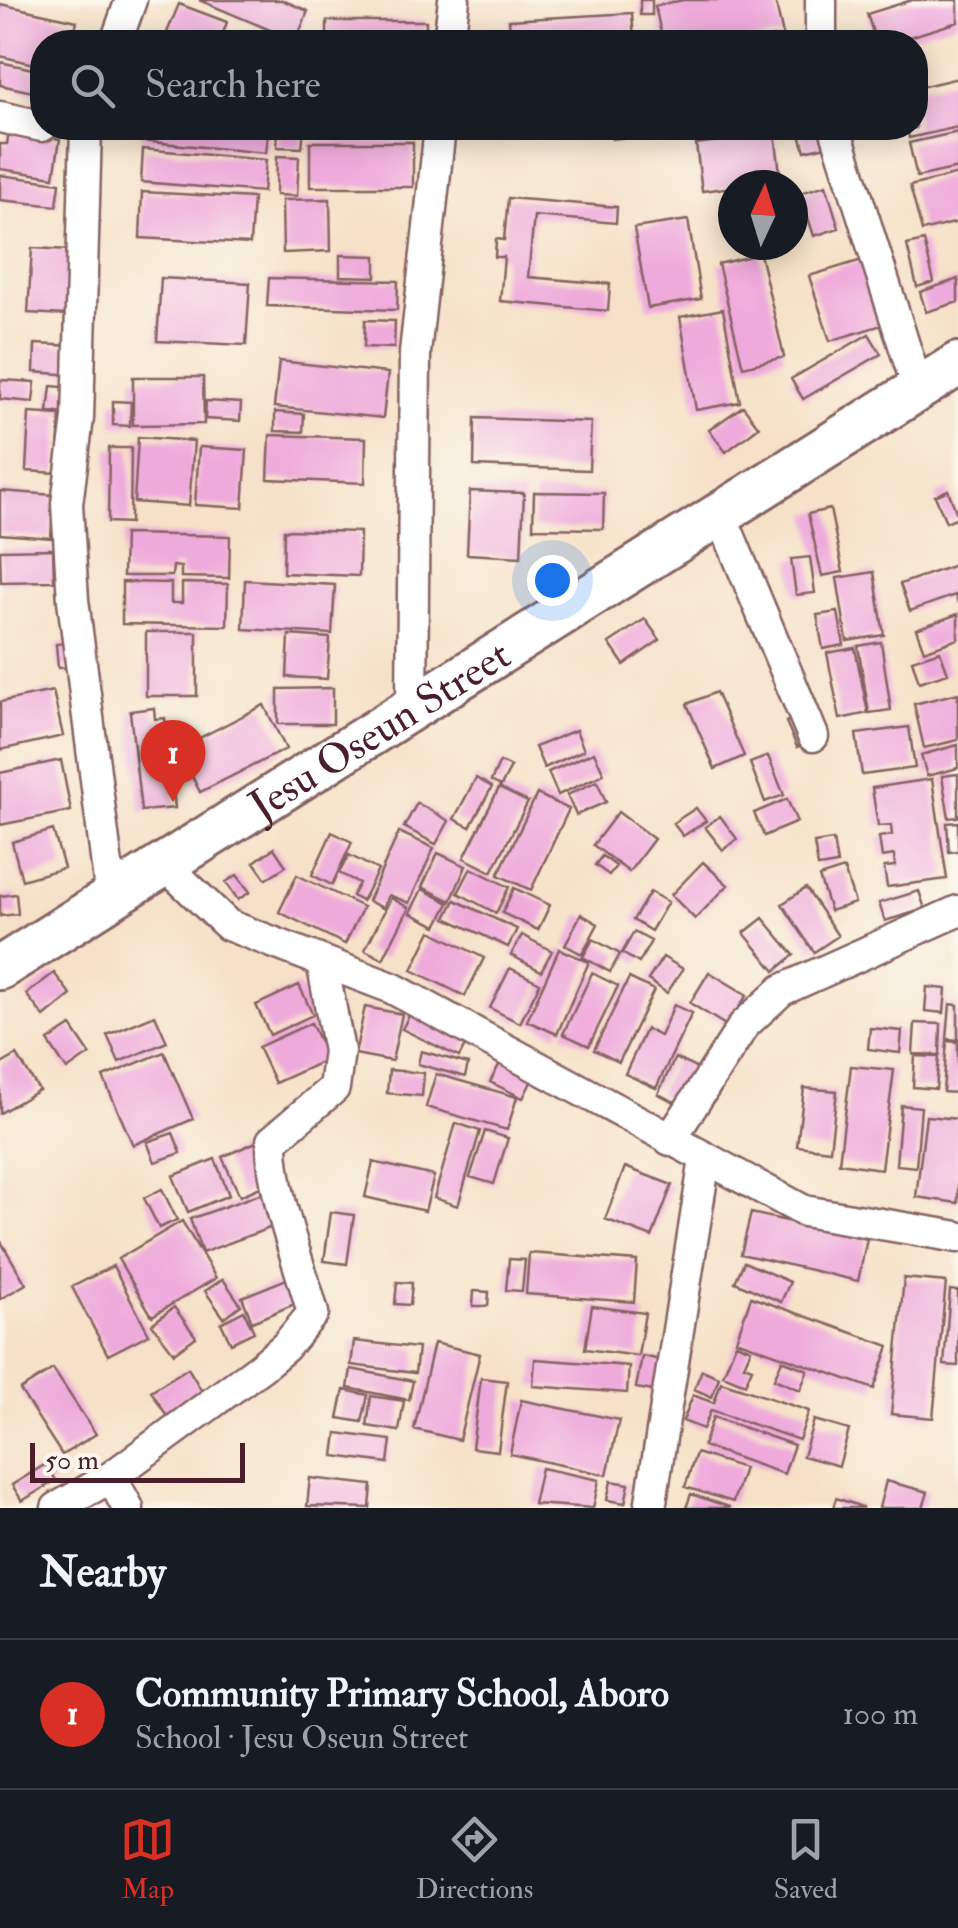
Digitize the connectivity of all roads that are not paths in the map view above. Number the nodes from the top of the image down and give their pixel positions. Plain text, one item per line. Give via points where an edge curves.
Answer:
1 (131, 0) edge
2 (454, 0) edge
3 (821, 0) edge
4 (120, 30) edge
5 (450, 30) edge
6 (821, 30) edge
7 (0, 117) edge
8 (30, 123) edge
9 (84, 140) edge
10 (439, 140) edge
11 (838, 140) edge
12 (958, 364) edge
13 (918, 389) junction
14 (720, 513) junction
15 (412, 707) junction
16 (814, 736) dead end
17 (162, 863) junction
18 (111, 897) junction
19 (958, 911) edge
20 (322, 962) junction
21 (0, 968) edge
22 (670, 1140) junction
23 (706, 1159) junction
24 (958, 1236) edge
25 (111, 1477) junction
26 (56, 1508) edge
27 (128, 1508) edge
28 (650, 1508) edge

1 - 4 street
2 - 5 street
3 - 6 street
7 - 8 street
9 - 18 street via 78,418 68,504 73,600
10 - 15 street via 414,353
11 - 13 street
12 - 13 main road, Jesu Oseun Street
13 - 14 main road, Jesu Oseun Street
14 - 15 main road, Jesu Oseun Street
14 - 16 street
15 - 17 main road, Jesu Oseun Street
17 - 18 main road, Jesu Oseun Street
17 - 20 street via 228,925
18 - 21 main road, Jesu Oseun Street
19 - 22 street via 782,990 744,1026
20 - 22 street via 392,988
20 - 25 street via 338,1051 334,1088 272,1141 276,1189 312,1313 285,1347
22 - 23 street
23 - 24 street via 804,1211
23 - 28 street
25 - 26 street
25 - 27 street

